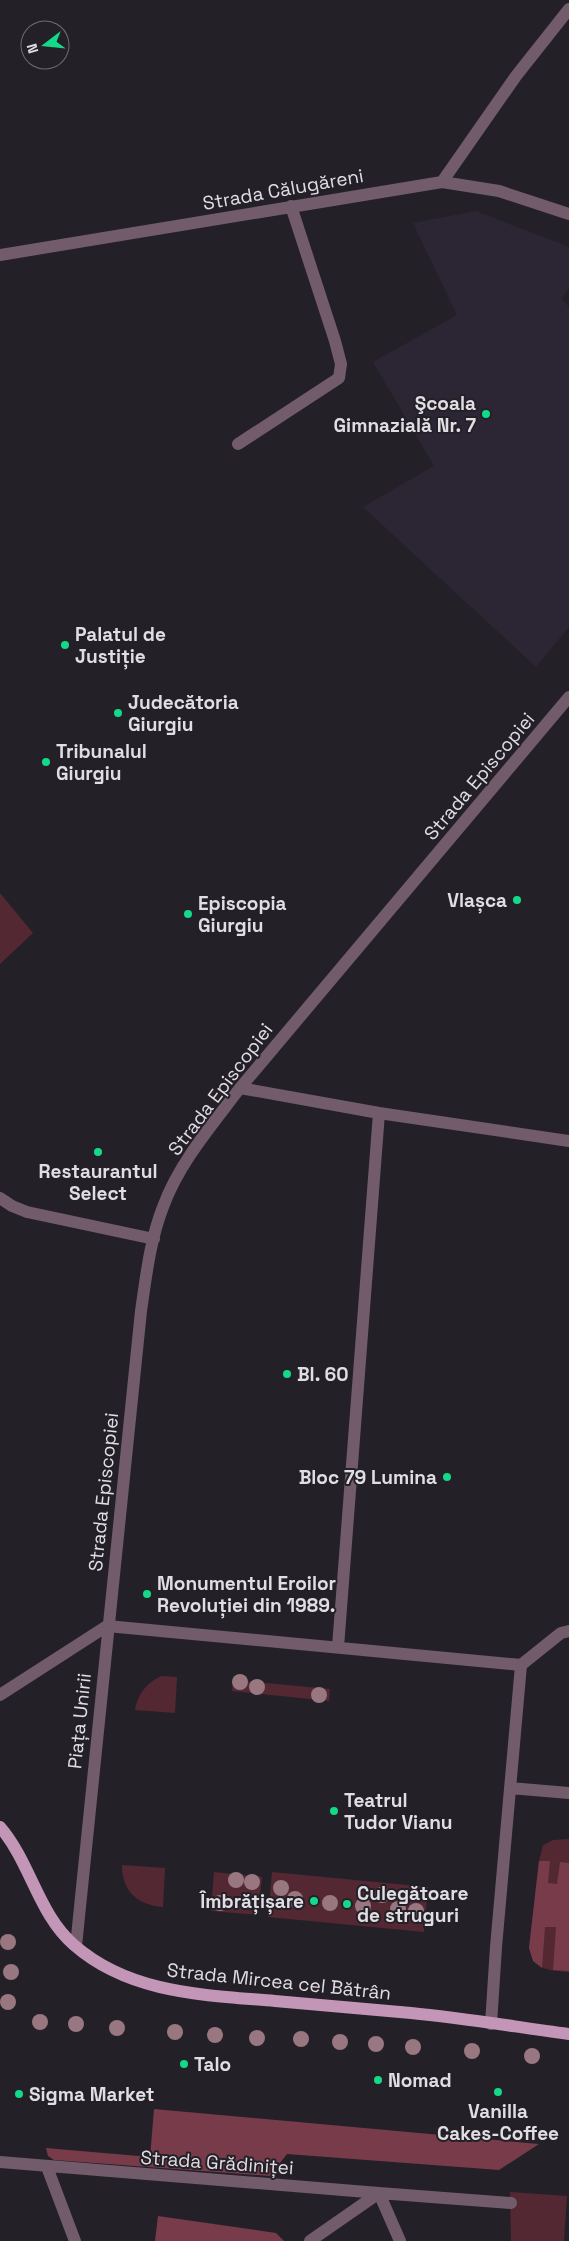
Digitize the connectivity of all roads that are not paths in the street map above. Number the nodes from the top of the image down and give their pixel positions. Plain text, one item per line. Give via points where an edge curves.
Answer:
1 (569, 9) edge
2 (442, 182) junction
3 (291, 206) junction
4 (569, 214) edge
5 (0, 255) edge
6 (238, 444) dead end
7 (569, 697) edge
8 (240, 1088) junction
9 (379, 1113) junction
10 (569, 1141) edge
11 (0, 1198) edge
12 (154, 1239) junction
13 (108, 1626) junction
14 (569, 1631) edge
15 (338, 1647) junction
16 (521, 1665) junction
17 (0, 1695) edge
18 (510, 1788) junction
19 (569, 1793) edge
20 (0, 1827) edge
21 (76, 1946) junction
22 (491, 2024) junction
23 (569, 2034) edge
24 (0, 2162) edge
25 (47, 2167) junction
26 (379, 2193) junction
27 (511, 2203) dead end
28 (75, 2241) edge
29 (310, 2241) edge
30 (400, 2241) edge

1 - 2 street
2 - 3 street, Strada Călugăreni
2 - 4 street, Strada Călugăreni via 499,191
3 - 5 street, Strada Călugăreni
3 - 6 street via 335,341 341,364 339,378
7 - 8 street, Strada Episcopiei
8 - 9 street
8 - 12 street, Strada Episcopiei via 182,1170 163,1206
9 - 10 street
9 - 15 street
11 - 12 street via 26,1212
12 - 13 street, Strada Episcopiei via 142,1312
13 - 15 street
13 - 17 street, Piața Unirii
13 - 21 street, Piața Unirii
14 - 16 street
15 - 16 street
16 - 18 street
18 - 19 street
18 - 22 street
20 - 21 main road, Strada Mircea cel Bătrân via 19,1855 51,1919
21 - 22 main road, Strada Mircea cel Bătrân via 104,1966 162,1988 424,2014
22 - 23 main road, Strada Mircea cel Bătrân
24 - 25 street, Strada Grădiniței
25 - 26 street, Strada Grădiniței
25 - 28 street
26 - 27 street, Strada Grădiniței
26 - 29 street
26 - 30 street

